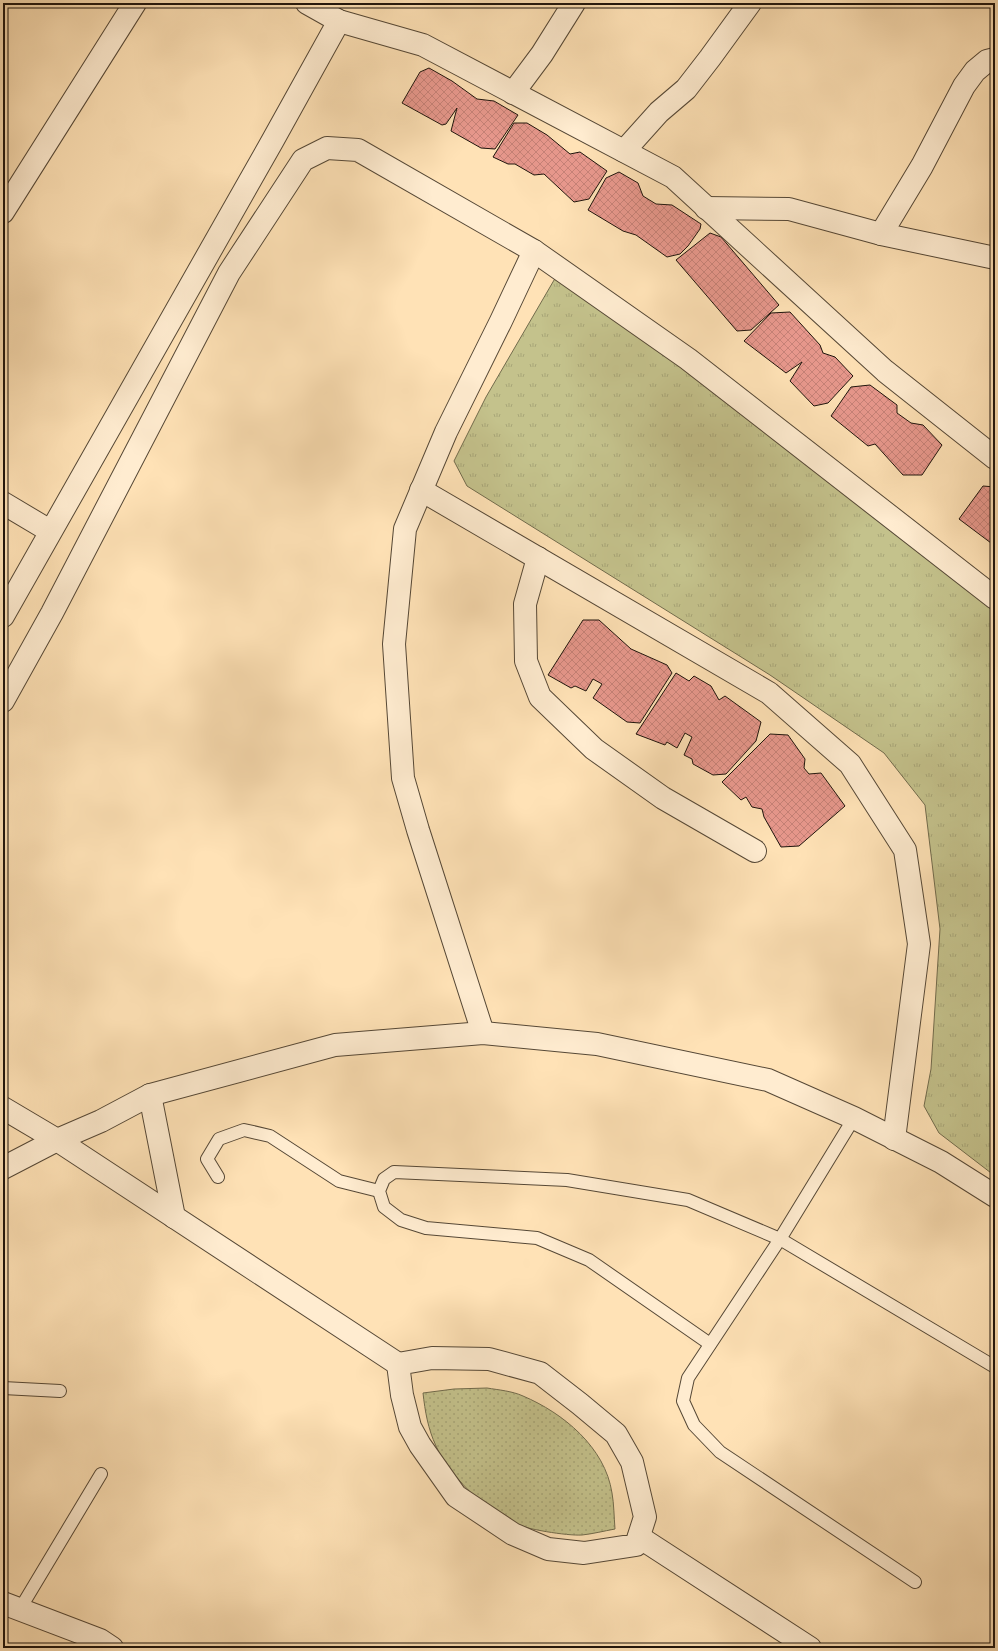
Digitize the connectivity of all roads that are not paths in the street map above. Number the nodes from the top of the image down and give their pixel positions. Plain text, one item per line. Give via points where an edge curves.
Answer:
1 (135, 3) edge
2 (306, 3) edge
3 (574, 3) edge
4 (750, 3) edge
5 (339, 21) junction
6 (995, 59) edge
7 (513, 93) junction
8 (624, 151) junction
9 (706, 208) junction
10 (3, 212) edge
11 (881, 234) junction
12 (534, 250) junction
13 (995, 258) edge
14 (995, 458) edge
15 (421, 490) junction
16 (3, 502) edge
17 (50, 531) junction
18 (538, 558) junction
19 (995, 598) edge
20 (3, 616) edge
21 (3, 701) edge
22 (755, 851) dead end
23 (482, 1033) junction
24 (150, 1096) junction
25 (3, 1108) edge
26 (854, 1118) junction
27 (894, 1139) junction
28 (57, 1140) junction
29 (3, 1168) edge
30 (218, 1177) dead end
31 (379, 1191) junction
32 (995, 1196) edge
33 (174, 1217) junction
34 (780, 1239) junction
35 (710, 1344) junction
36 (398, 1364) junction
37 (995, 1367) edge
38 (3, 1388) edge
39 (60, 1391) dead end
40 (101, 1474) dead end
41 (639, 1537) junction
42 (915, 1582) dead end
43 (12, 1606) edge
44 (112, 1648) edge
45 (810, 1648) edge

1 - 10 street
2 - 5 street
3 - 7 street via 542,54
4 - 8 street via 686,89 659,112
5 - 7 street via 423,45
5 - 17 street
6 - 11 street via 975,71 964,86 922,166
7 - 8 street
8 - 9 street via 673,177
9 - 11 street via 789,209
9 - 14 street via 885,371
11 - 13 street
12 - 15 street via 446,432
12 - 19 street via 688,358
12 - 21 street via 358,150 327,148 303,160 229,273 52,613
15 - 18 street
15 - 23 street via 404,529 394,644 403,778
16 - 17 street
17 - 20 street
18 - 22 street via 525,604 526,661 540,696 594,749 663,798
18 - 27 street via 769,693 850,764 905,850 920,944
23 - 24 street via 335,1045
23 - 26 street via 597,1044 768,1080
24 - 28 street
24 - 33 street
25 - 28 street
26 - 27 street
26 - 34 lane
27 - 32 street via 941,1162
28 - 29 street
28 - 33 street
30 - 31 lane via 207,1159 219,1139 244,1130 270,1136 339,1181
31 - 34 lane via 384,1179 394,1172 567,1180 688,1200
31 - 35 lane via 384,1207 401,1220 426,1228 537,1238 589,1260
33 - 36 street
34 - 35 lane
34 - 37 lane
35 - 42 lane via 688,1378 683,1401 694,1425 720,1452
36 - 41 street via 410,1427 420,1446 456,1496 513,1534 548,1549 584,1553 636,1545
36 - 41 street via 432,1358 489,1359 540,1373 616,1434 632,1462 640,1492 645,1517
38 - 39 lane
40 - 43 lane
41 - 45 street
43 - 44 street via 100,1640

